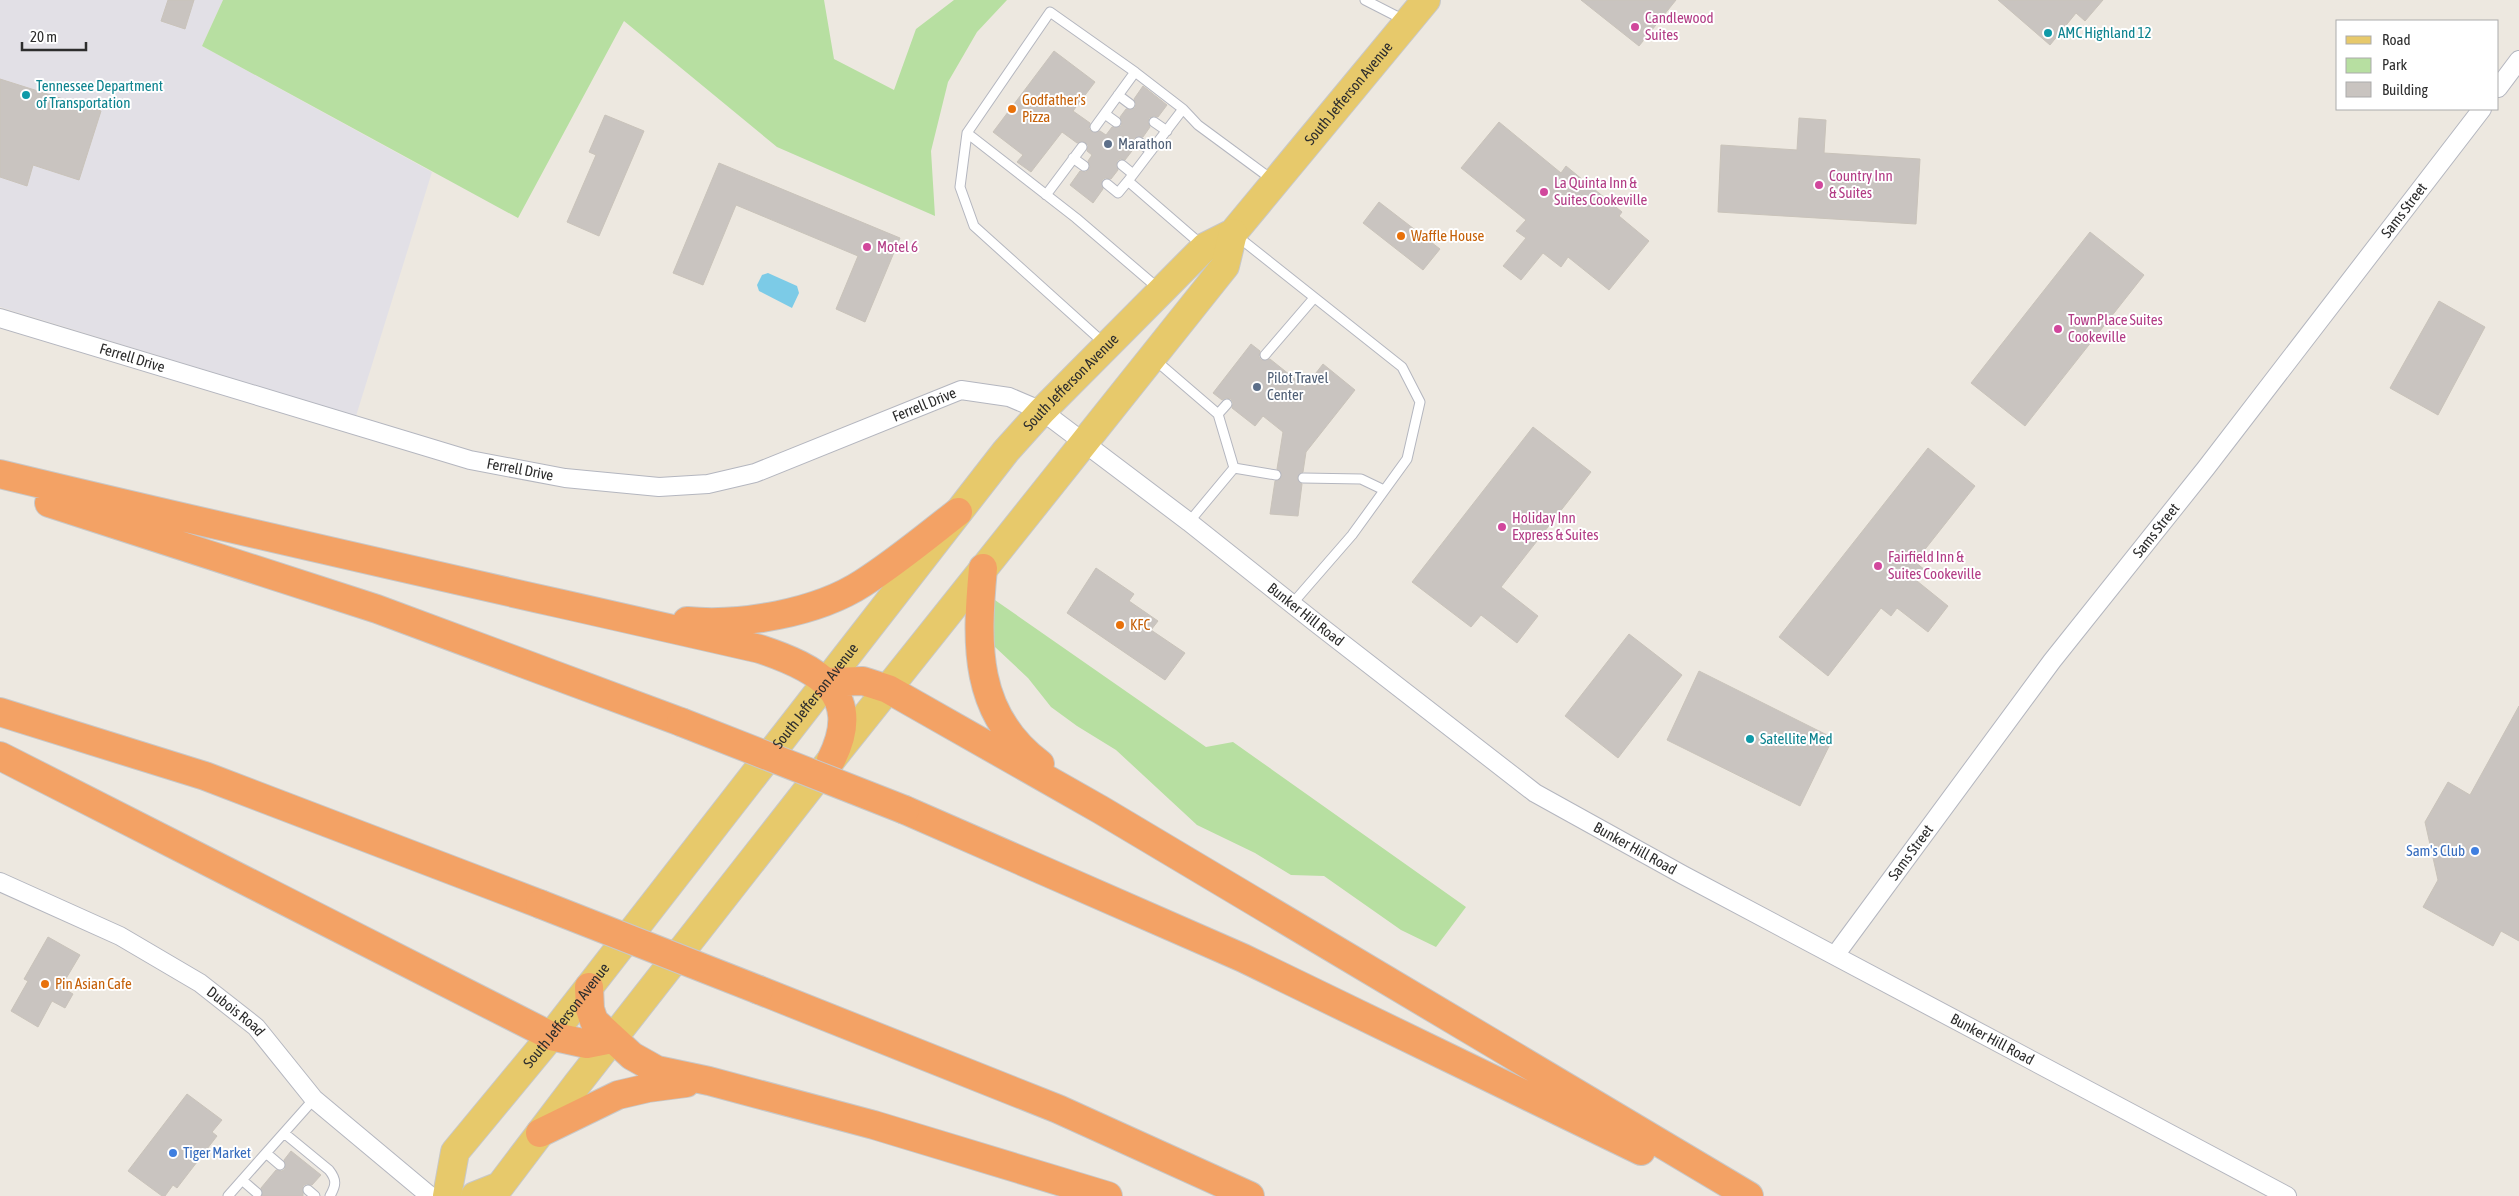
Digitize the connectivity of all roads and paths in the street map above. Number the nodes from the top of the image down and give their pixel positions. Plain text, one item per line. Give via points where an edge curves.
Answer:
1 (1365, 0) edge
2 (1426, 0) edge
3 (1406, 22) junction
4 (2519, 60) edge
5 (1135, 72) junction
6 (2499, 87) edge
7 (1118, 95) junction
8 (1130, 104) dead end
9 (1183, 109) junction
10 (2481, 110) edge
11 (1105, 114) junction
12 (1116, 122) dead end
13 (1154, 122) dead end
14 (1095, 127) dead end
15 (1166, 131) junction
16 (967, 133) junction
17 (1139, 142) dead end
18 (1082, 147) dead end
19 (1151, 151) junction
20 (1073, 158) junction
21 (1122, 165) dead end
22 (1084, 166) dead end
23 (1131, 178) junction
24 (1275, 182) junction
25 (1107, 184) dead end
26 (1046, 195) junction
27 (1233, 233) junction
28 (1205, 247) junction
29 (1161, 291) junction
30 (1314, 298) junction
31 (0, 318) edge
32 (1108, 346) junction
33 (1265, 355) dead end
34 (1152, 357) junction
35 (1227, 404) dead end
36 (1042, 411) junction
37 (1218, 414) junction
38 (1084, 442) junction
39 (1234, 468) junction
40 (0, 474) edge
41 (1276, 475) dead end
42 (1303, 478) dead end
43 (0, 487) edge
44 (1384, 490) junction
45 (958, 512) junction
46 (1189, 522) junction
47 (983, 568) junction
48 (1292, 604) junction
49 (600, 612) junction
50 (827, 682) junction
51 (888, 689) junction
52 (0, 712) edge
53 (0, 756) edge
54 (831, 760) junction
55 (1101, 810) junction
56 (0, 882) edge
57 (1836, 954) junction
58 (589, 987) junction
59 (551, 1036) junction
60 (612, 1039) junction
61 (709, 1081) junction
62 (314, 1099) junction
63 (284, 1132) junction
64 (540, 1133) junction
65 (266, 1153) junction
66 (280, 1165) dead end
67 (242, 1180) junction
68 (257, 1193) dead end
69 (228, 1196) edge
70 (330, 1196) edge
71 (430, 1196) edge
72 (447, 1196) edge
73 (474, 1196) edge
74 (1108, 1196) edge
75 (1250, 1196) edge
76 (1732, 1196) edge
77 (1749, 1196) edge
78 (2287, 1196) edge

1 - 3 lane
2 - 3 main road, South Jefferson Avenue
3 - 24 main road, South Jefferson Avenue
4 - 6 street
5 - 7 lane
5 - 9 lane
5 - 16 lane via 1050,12
7 - 8 lane
7 - 11 lane
9 - 15 lane
9 - 24 lane via 1198,125
10 - 57 street, Sams Street via 2206,468 2052,661
11 - 12 lane
11 - 14 lane
13 - 15 lane
15 - 19 lane
16 - 26 lane
16 - 32 lane via 960,187 974,226
17 - 19 lane
18 - 20 lane
19 - 23 lane
20 - 22 lane
20 - 26 lane
21 - 23 lane
23 - 25 lane via 1118,193
23 - 28 lane
24 - 27 main road, South Jefferson Avenue
26 - 29 lane
27 - 28 main road, South Jefferson Avenue
27 - 30 lane
27 - 34 main road, South Jefferson Avenue via 1225,266
28 - 29 main road, South Jefferson Avenue
29 - 32 main road, South Jefferson Avenue
30 - 33 lane
30 - 44 lane via 1402,368 1420,402 1407,459
31 - 36 street, Ferrell Drive via 470,460 565,478 659,487 708,484 754,473 961,390 1009,397
32 - 36 main road, South Jefferson Avenue
34 - 37 lane
34 - 38 main road, South Jefferson Avenue
35 - 37 lane
36 - 38 street, Bunker Hill Road
36 - 45 main road, South Jefferson Avenue
37 - 39 lane
38 - 46 street, Bunker Hill Road
38 - 47 main road, South Jefferson Avenue
39 - 41 lane
39 - 46 lane
40 - 49 highway via 294,545
42 - 44 lane via 1361,479
43 - 76 highway, bridge via 377,609 681,722 905,810 1243,958
44 - 48 lane via 1352,535
45 - 49 highway via 862,584 814,605 757,620 696,621
45 - 50 main road, South Jefferson Avenue
46 - 48 street, Bunker Hill Road
47 - 51 main road, South Jefferson Avenue
47 - 55 highway via 980,661 989,699 1020,748
48 - 57 street, Bunker Hill Road via 1535,793
49 - 50 highway via 760,649 799,664
50 - 51 highway via 863,681
50 - 54 highway via 843,706 843,731
50 - 58 main road, South Jefferson Avenue
51 - 54 main road, South Jefferson Avenue
51 - 55 highway
52 - 75 highway, bridge via 205,776 540,904 1058,1109
53 - 59 highway
54 - 60 main road, South Jefferson Avenue
55 - 77 highway
56 - 62 street, Dubois Road via 120,936 200,983 256,1028
57 - 78 street, Bunker Hill Road
58 - 59 main road, South Jefferson Avenue
58 - 60 highway via 594,1021
59 - 60 highway via 587,1044
59 - 72 main road, South Jefferson Avenue via 455,1152
60 - 61 highway via 645,1065
60 - 64 main road, South Jefferson Avenue
61 - 64 highway via 618,1095
61 - 74 highway via 874,1125
62 - 63 lane
62 - 71 street, Dubois Road
63 - 65 lane
63 - 70 lane via 335,1178 336,1186
64 - 73 main road, South Jefferson Avenue via 500,1186
65 - 66 lane
65 - 67 lane
67 - 68 lane
67 - 69 lane

